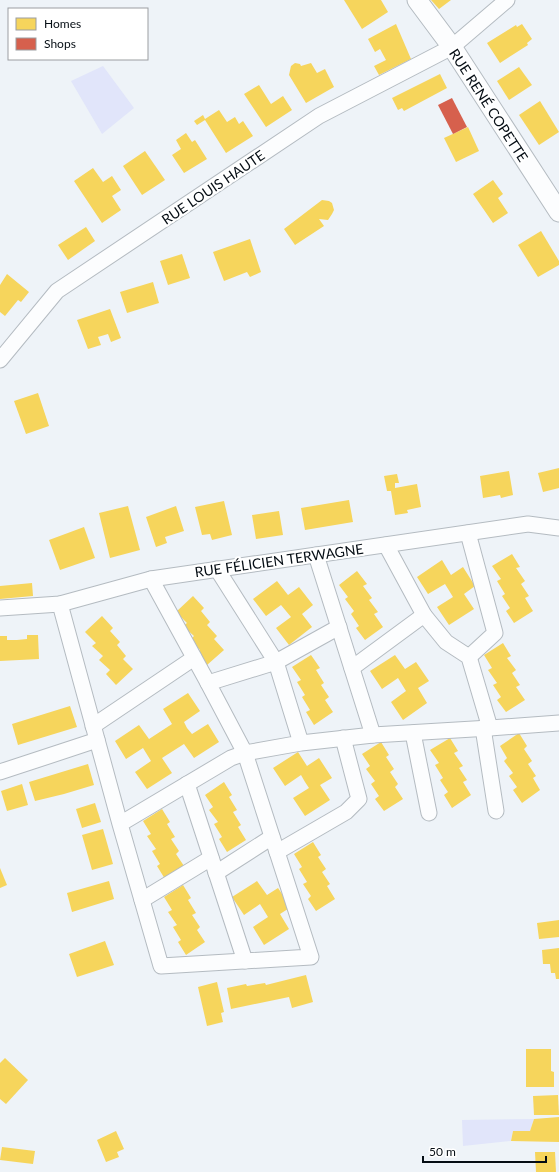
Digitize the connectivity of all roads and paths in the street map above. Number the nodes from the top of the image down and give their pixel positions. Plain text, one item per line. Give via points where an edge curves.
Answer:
1 (417, 0) edge
2 (507, 0) edge
3 (452, 47) junction
4 (559, 212) edge
5 (0, 360) edge
6 (559, 528) edge
7 (468, 533) junction
8 (386, 545) junction
9 (316, 555) junction
10 (217, 569) junction
11 (151, 579) junction
12 (60, 604) junction
13 (0, 608) edge
14 (424, 615) junction
15 (339, 627) junction
16 (469, 657) junction
17 (194, 658) junction
18 (276, 662) junction
19 (352, 668) junction
20 (208, 683) junction
21 (559, 723) edge
22 (486, 728) junction
23 (413, 732) junction
24 (95, 733) junction
25 (373, 735) junction
26 (343, 738) junction
27 (302, 743) junction
28 (245, 753) junction
29 (0, 772) edge
30 (187, 784) junction
31 (496, 811) dead end
32 (428, 813) dead end
33 (120, 824) junction
34 (272, 837) junction
35 (277, 852) junction
36 (211, 858) junction
37 (216, 872) junction
38 (142, 900) junction
39 (245, 961) junction

1 - 3 street, RUE RENÉ COPETTE
2 - 3 street, RUE LOUIS HAUTE
3 - 4 street, RUE RENÉ COPETTE
3 - 5 street, RUE LOUIS HAUTE via 319,116 57,291
6 - 7 street, RUE FÉLICIEN TERWAGNE via 528,524
7 - 8 street, RUE FÉLICIEN TERWAGNE
7 - 16 street via 495,633
8 - 9 street, RUE FÉLICIEN TERWAGNE
8 - 14 street
9 - 10 street, RUE FÉLICIEN TERWAGNE
9 - 15 street
10 - 11 street, RUE FÉLICIEN TERWAGNE
10 - 18 street
11 - 12 street, RUE FÉLICIEN TERWAGNE
11 - 17 street
12 - 13 street, RUE FÉLICIEN TERWAGNE
12 - 24 street
14 - 16 street via 446,642
14 - 19 street
15 - 18 street
15 - 19 street
16 - 22 street
17 - 20 street
17 - 24 street
18 - 20 street
18 - 27 street
19 - 25 street
20 - 28 street
21 - 22 street
22 - 23 street
22 - 31 street
23 - 25 street
23 - 32 street
24 - 29 street
24 - 33 street
25 - 26 street
26 - 27 street
26 - 35 street via 359,799 346,812
27 - 28 street
28 - 30 street via 230,758
28 - 34 street
30 - 33 street
30 - 36 street
33 - 38 street
34 - 35 street
34 - 37 street
35 - 39 street via 311,958
36 - 37 street
36 - 38 street
37 - 39 street
38 - 39 street via 161,966

